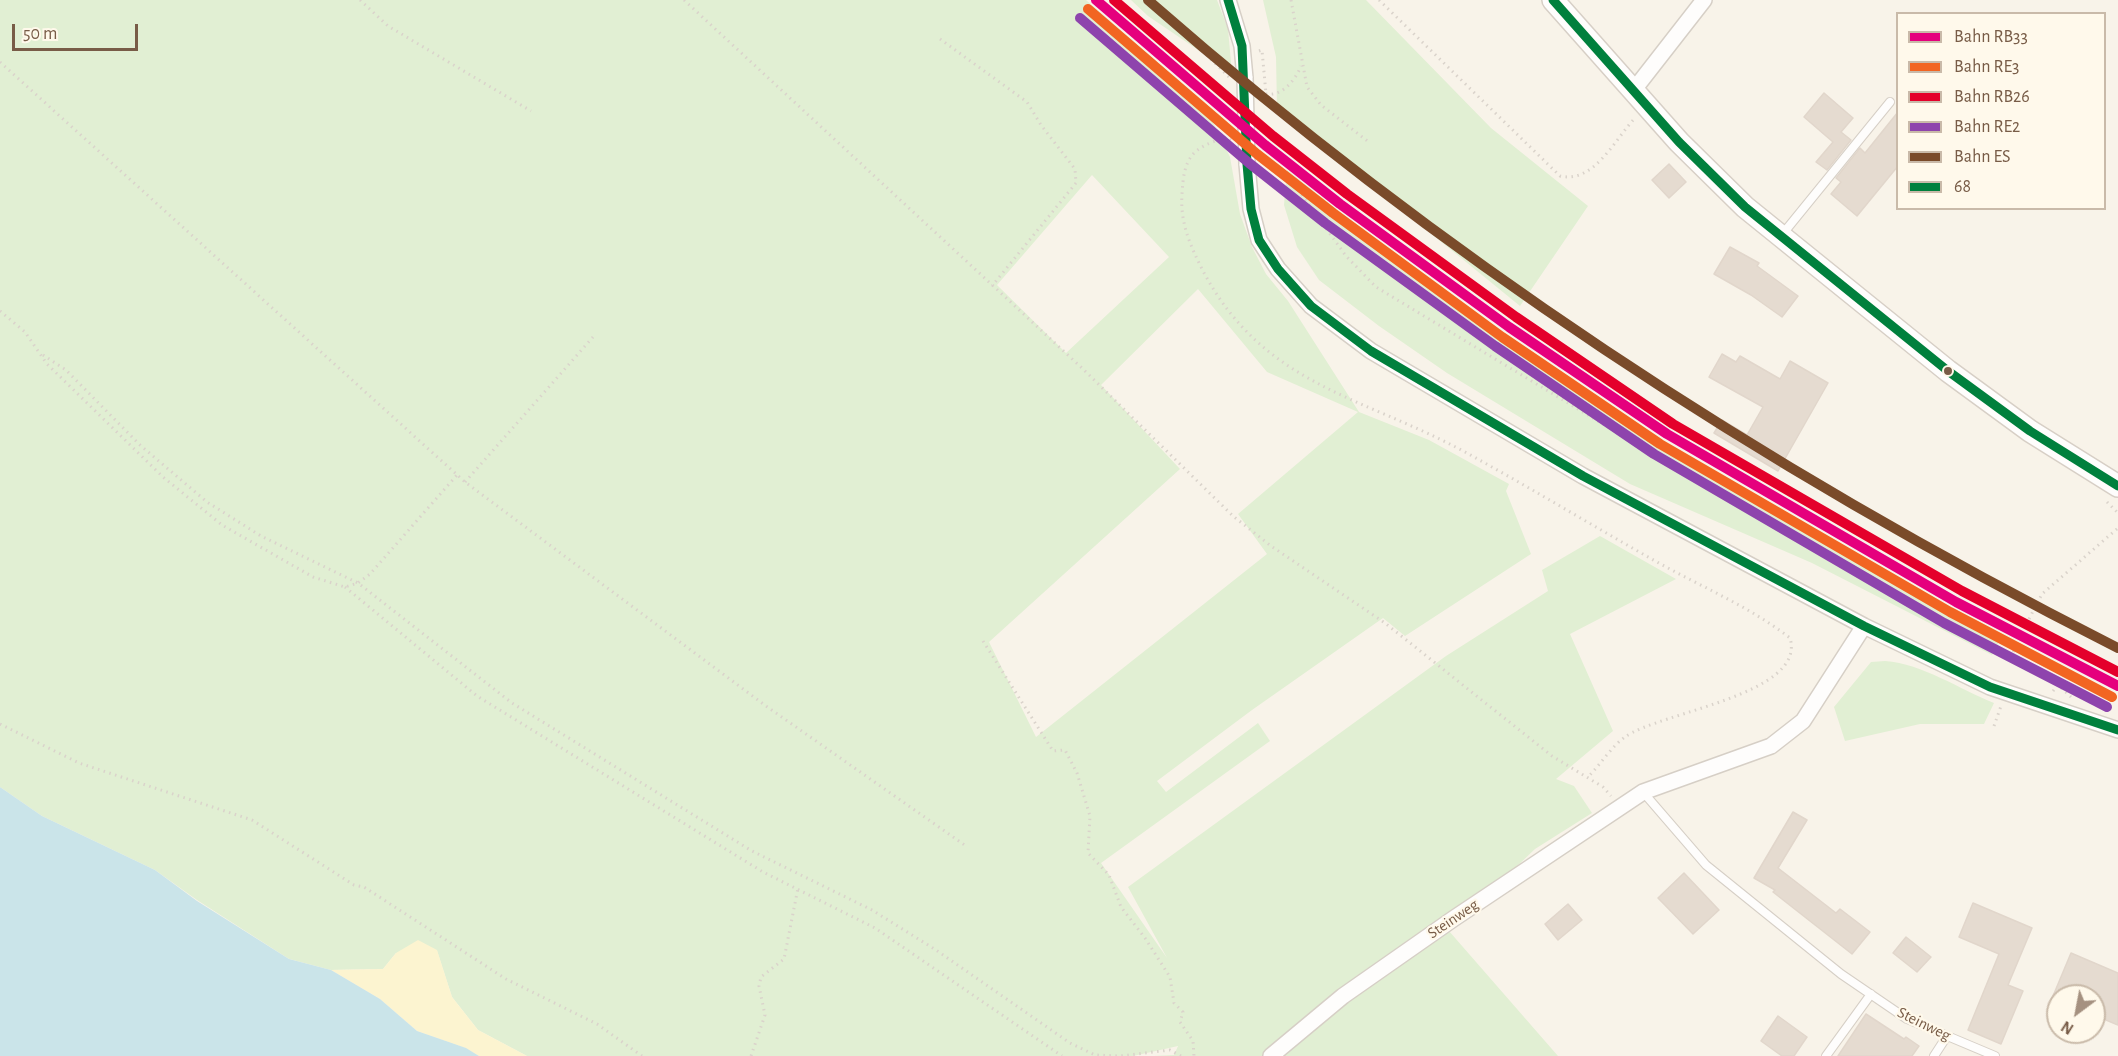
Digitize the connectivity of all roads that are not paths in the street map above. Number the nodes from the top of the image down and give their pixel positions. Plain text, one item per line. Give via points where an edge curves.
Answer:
1 (1228, 0) edge
2 (1553, 0) edge
3 (1704, 0) edge
4 (1640, 99) junction
5 (1890, 102) dead end
6 (1780, 237) junction
7 (2113, 494) edge
8 (1864, 626) junction
9 (2118, 730) edge
10 (1643, 792) junction
11 (1870, 994) junction
12 (1947, 1036) junction
13 (1271, 1056) edge
14 (1826, 1056) edge
15 (1934, 1056) edge
16 (1995, 1056) edge

1 - 8 street, bridge via 1242,46 1251,210 1259,240 1278,269 1311,306 1371,351 1583,476
2 - 4 main road
3 - 4 street
4 - 6 main road via 1712,175
5 - 6 lane
6 - 7 main road via 1948,371
8 - 9 street via 1990,687
8 - 10 street, Steinweg via 1803,721 1772,746
10 - 11 lane, Steinweg via 1706,865
10 - 13 street, Steinweg via 1344,996
11 - 12 lane, Steinweg via 1907,1019
11 - 14 lane
12 - 15 lane
12 - 16 lane, Steinweg

